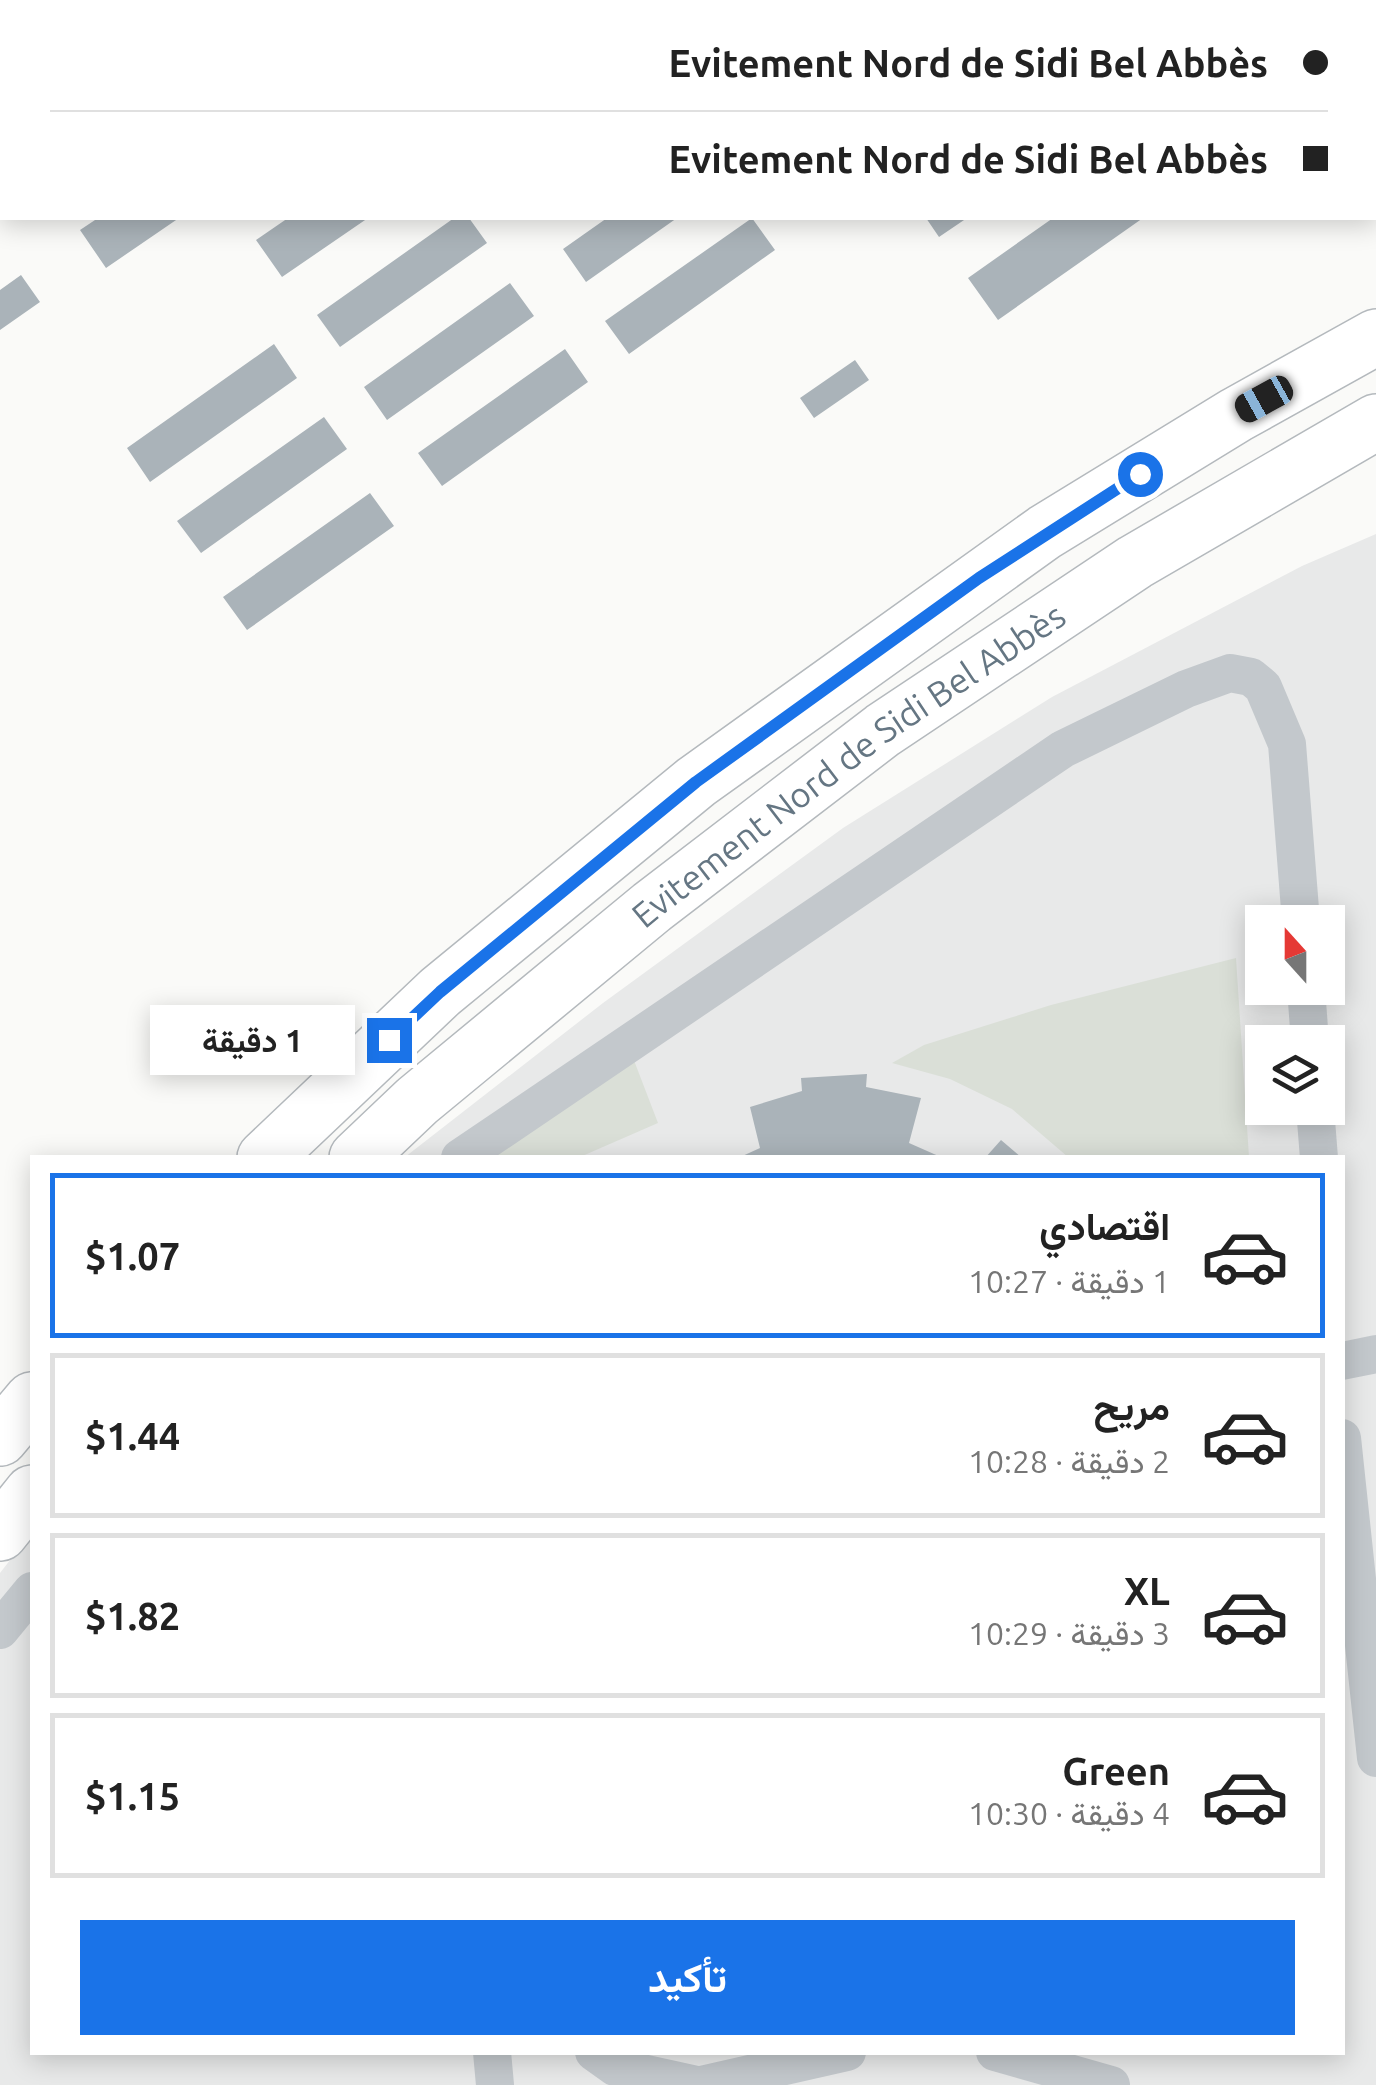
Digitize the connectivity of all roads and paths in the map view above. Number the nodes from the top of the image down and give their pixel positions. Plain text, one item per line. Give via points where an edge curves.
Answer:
1 (1376, 337) edge
2 (1376, 422) edge
3 (1300, 905) edge
4 (1316, 1125) edge
5 (268, 1155) edge
6 (361, 1155) edge
7 (464, 1155) edge
8 (1319, 1155) edge
9 (1376, 1354) edge
10 (1345, 1360) edge
11 (30, 1402) edge
12 (0, 1438) edge
13 (1345, 1466) edge
14 (30, 1496) edge
15 (0, 1534) edge
16 (30, 1593) edge
17 (0, 1630) edge
18 (1376, 1758) edge
19 (492, 2055) edge
20 (598, 2055) edge
21 (834, 2055) edge
22 (1006, 2055) edge
23 (494, 2085) edge
24 (699, 2085) edge
25 (1111, 2085) edge

1 - 5 highway, Evitement Nord de Sidi Bel Abbès via 1044,532 696,782 440,992
2 - 6 highway, Evitement Nord de Sidi Bel Abbès via 1134,562 883,730 652,907
3 - 7 lane via 1287,744 1263,687 1251,676 1230,673 1063,750
4 - 8 lane
9 - 10 lane
11 - 12 highway
13 - 18 lane
14 - 15 highway
16 - 17 lane
19 - 23 lane
20 - 24 lane via 615,2068
21 - 24 lane
22 - 25 lane

